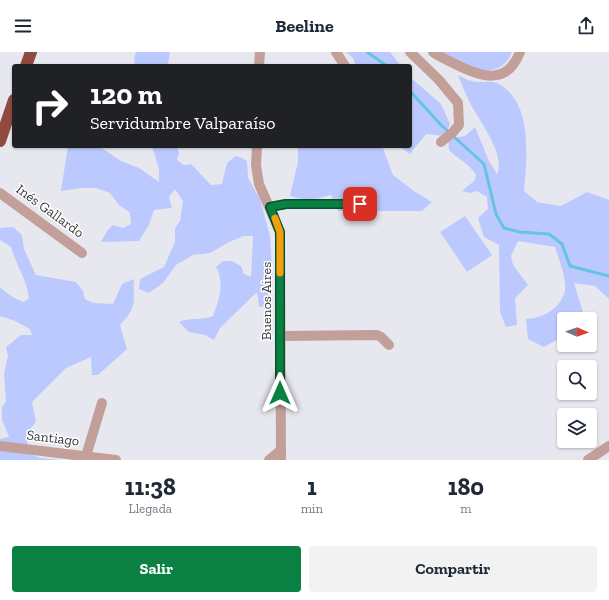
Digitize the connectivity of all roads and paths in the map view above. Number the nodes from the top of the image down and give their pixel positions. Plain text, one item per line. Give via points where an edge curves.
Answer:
1 (31, 52) edge
2 (260, 52) edge
3 (336, 52) edge
4 (410, 52) edge
5 (433, 52) edge
6 (520, 52) edge
7 (27, 64) edge
8 (259, 64) edge
9 (344, 64) edge
10 (12, 106) edge
11 (446, 138) dead end
12 (0, 141) edge
13 (256, 148) edge
14 (0, 193) edge
15 (360, 204) dead end
16 (270, 207) junction
17 (82, 254) dead end
18 (280, 336) junction
19 (389, 345) dead end
20 (102, 403) dead end
21 (0, 446) edge
22 (609, 446) edge
23 (281, 455) edge
24 (86, 456) junction
25 (102, 459) edge
26 (116, 460) edge
27 (269, 460) edge
28 (588, 460) edge

1 - 7 highway
2 - 8 street
3 - 9 street
4 - 11 street via 458,103 459,125
5 - 6 street via 475,74 487,77 501,74 516,64
10 - 12 highway
13 - 16 street, Buenos Aires via 259,184
14 - 17 street, Inés Gallardo
15 - 16 street via 286,204
16 - 18 street, Buenos Aires via 280,232
18 - 19 street via 377,335
18 - 23 street, Buenos Aires
20 - 24 street
21 - 24 street, Santiago
22 - 28 street
23 - 27 street
24 - 25 street, Santiago
25 - 26 street, Santiago

